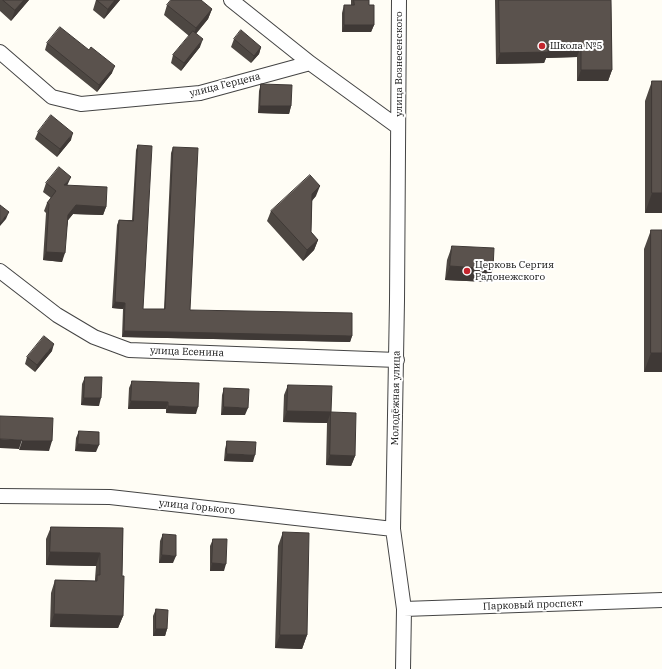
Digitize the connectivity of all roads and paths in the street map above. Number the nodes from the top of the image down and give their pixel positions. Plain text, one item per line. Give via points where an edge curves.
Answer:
1 (231, 0) edge
2 (399, 0) edge
3 (0, 52) edge
4 (310, 63) junction
5 (398, 127) junction
6 (0, 271) edge
7 (396, 360) junction
8 (0, 496) edge
9 (393, 529) junction
10 (662, 600) edge
11 (404, 609) junction
12 (403, 669) edge

1 - 4 street
2 - 5 street, улица Вознесенского
3 - 4 street, улица Герцена via 52,97 81,104 200,93
4 - 5 street
5 - 7 street, Молодёжная улица
6 - 7 street, улица Есенина via 57,315 94,336 130,350
7 - 9 street, Молодёжная улица
8 - 9 street, улица Горького via 110,497
9 - 11 street, Молодёжная улица
10 - 11 street, Парковый проспект
11 - 12 street, Молодёжная улица

